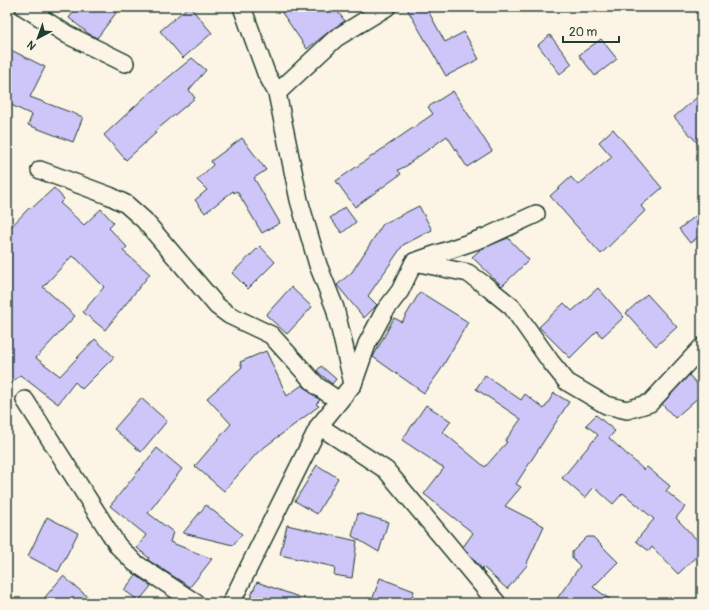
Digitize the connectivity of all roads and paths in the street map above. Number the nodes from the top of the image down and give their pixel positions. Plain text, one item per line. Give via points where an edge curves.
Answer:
1 (24, 7) edge
2 (242, 7) edge
3 (387, 7) edge
4 (125, 63) dead end
5 (277, 93) junction
6 (40, 170) dead end
7 (536, 214) dead end
8 (414, 262) junction
9 (702, 347) edge
10 (353, 384) junction
11 (24, 400) dead end
12 (339, 401) junction
13 (319, 426) junction
14 (196, 603) edge
15 (231, 603) edge
16 (497, 603) edge

1 - 4 street via 68,34
2 - 5 street via 266,73
3 - 5 street via 336,38
5 - 10 street via 299,200 318,265 335,308
6 - 12 street via 126,204 144,220 217,306 229,315 271,335 317,386
7 - 8 street via 486,237
8 - 9 street via 468,273 486,286 512,307 567,382 606,405 627,410 650,404
8 - 10 street via 400,291 384,312 367,344
10 - 12 street
11 - 14 street via 118,546 141,567
12 - 13 street
13 - 15 street
13 - 16 street via 386,470

